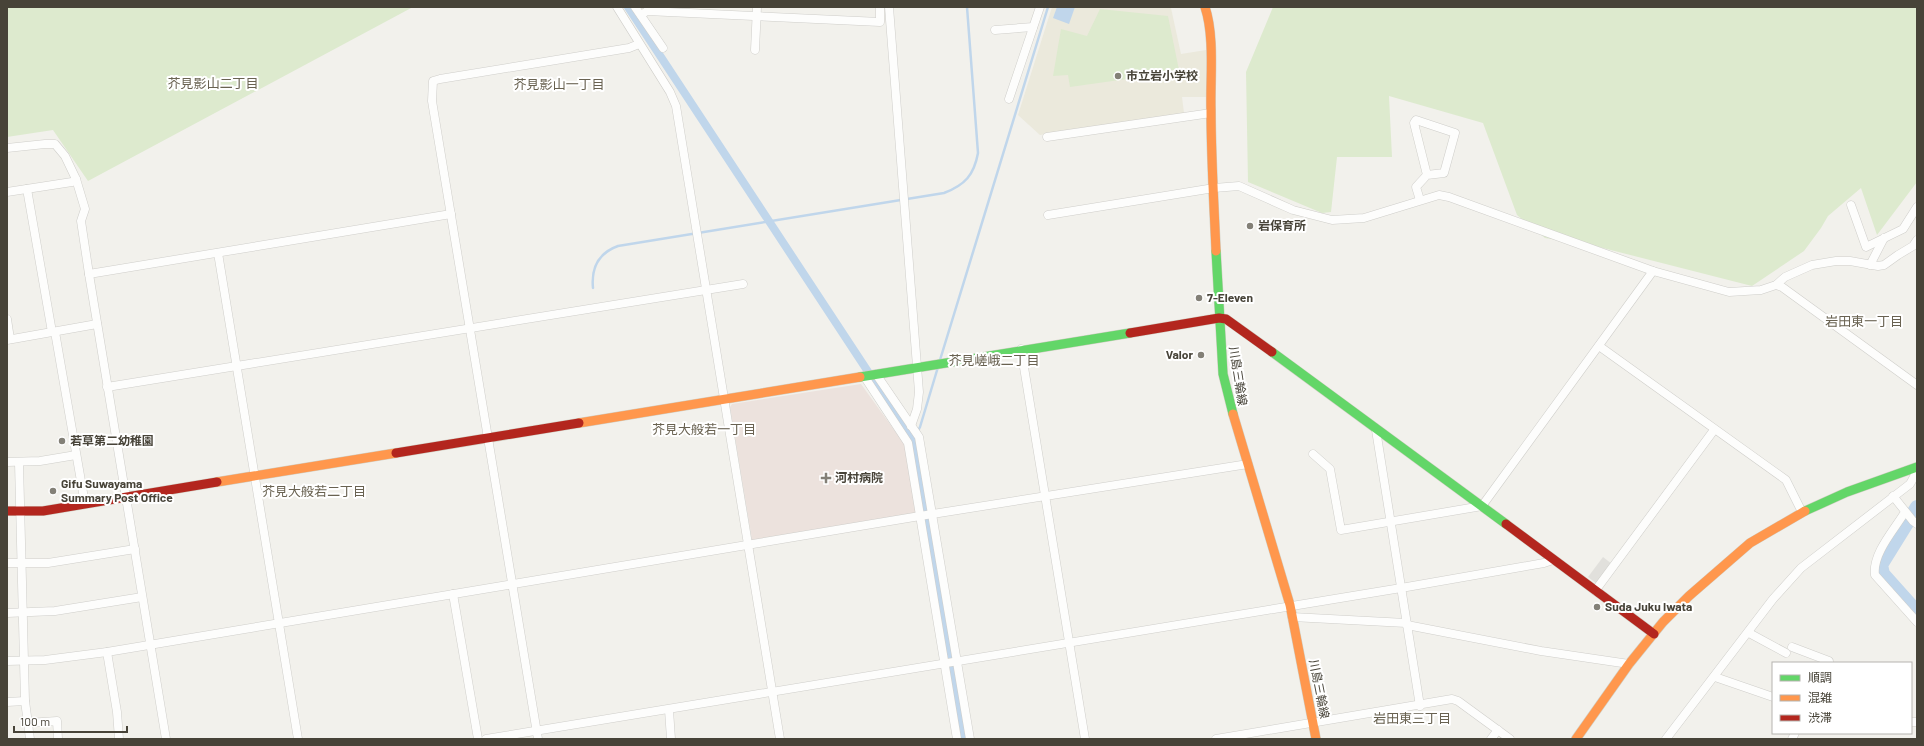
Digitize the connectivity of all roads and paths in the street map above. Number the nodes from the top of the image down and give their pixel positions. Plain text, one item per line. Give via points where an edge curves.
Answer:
1 (617, 7) edge
2 (635, 7) edge
3 (757, 7) edge
4 (880, 7) edge
5 (889, 7) edge
6 (1040, 7) edge
7 (1202, 7) edge
8 (643, 11) edge
9 (756, 16) junction
10 (1034, 27) junction
11 (995, 30) dead end
12 (640, 44) junction
13 (663, 48) dead end
14 (755, 50) dead end
15 (1009, 99) dead end
16 (1211, 114) junction
17 (1047, 136) dead end
18 (7, 148) edge
19 (1427, 175) junction
20 (76, 179) junction
21 (1214, 188) junction
22 (27, 189) junction
23 (7, 192) edge
24 (1420, 200) junction
25 (1851, 205) dead end
26 (1917, 207) edge
27 (451, 214) junction
28 (1048, 215) dead end
29 (1884, 238) junction
30 (1917, 240) edge
31 (218, 253) junction
32 (1870, 265) junction
33 (1653, 271) junction
34 (89, 274) junction
35 (743, 284) dead end
36 (1776, 285) junction
37 (707, 289) junction
38 (1219, 318) junction
39 (7, 319) edge
40 (97, 324) junction
41 (470, 328) junction
42 (53, 332) junction
43 (9, 340) edge
44 (1600, 346) junction
45 (1022, 349) junction
46 (237, 366) junction
47 (916, 367) junction
48 (876, 374) junction
49 (864, 376) junction
50 (1917, 385) edge
51 (107, 387) junction
52 (725, 398) junction
53 (911, 426) junction
54 (1376, 430) junction
55 (1714, 430) junction
56 (488, 437) junction
57 (1313, 454) dead end
58 (76, 455) junction
59 (7, 462) edge
60 (20, 463) junction
61 (1248, 464) junction
62 (1915, 468) edge
63 (255, 476) junction
64 (1893, 496) junction
65 (126, 497) junction
66 (1045, 497) junction
67 (85, 504) junction
68 (1482, 506) junction
69 (7, 511) edge
70 (21, 512) junction
71 (1802, 512) junction
72 (1905, 512) junction
73 (932, 515) junction
74 (920, 516) junction
75 (1390, 521) junction
76 (1917, 524) edge
77 (749, 546) junction
78 (135, 548) junction
79 (1552, 560) junction
80 (7, 564) edge
81 (22, 564) junction
82 (513, 585) junction
83 (1401, 588) junction
84 (1595, 591) junction
85 (454, 594) junction
86 (142, 597) junction
87 (1290, 606) junction
88 (7, 613) edge
89 (24, 613) junction
90 (1292, 617) junction
91 (1917, 622) edge
92 (279, 623) junction
93 (1406, 624) junction
94 (1749, 633) junction
95 (1654, 634) junction
96 (1070, 642) junction
97 (150, 644) junction
98 (107, 652) junction
99 (7, 661) edge
100 (24, 662) junction
101 (957, 662) junction
102 (1829, 662) edge
103 (944, 664) junction
104 (1629, 664) junction
105 (1715, 677) junction
106 (772, 693) junction
107 (1772, 697) edge
108 (25, 701) junction
109 (7, 702) edge
110 (1420, 706) junction
111 (669, 710) junction
112 (28, 723) junction
113 (1313, 723) junction
114 (1498, 730) junction
115 (537, 735) edge
116 (30, 739) edge
117 (58, 739) edge
118 (119, 739) edge
119 (166, 739) edge
120 (298, 739) edge
121 (478, 739) edge
122 (486, 739) edge
123 (671, 739) edge
124 (780, 739) edge
125 (957, 739) edge
126 (970, 739) edge
127 (1085, 739) edge
128 (1216, 739) edge
129 (1316, 739) edge
130 (1491, 739) edge
131 (1510, 739) edge
132 (1576, 739) edge
133 (1666, 739) edge

1 - 12 street
2 - 8 street
3 - 9 street
4 - 9 street via 880,22
5 - 47 street
6 - 10 street
7 - 16 main road, 川島三輪線 via 1208,16 1210,39
8 - 9 street
8 - 13 street
9 - 14 street
10 - 11 street
10 - 15 street
12 - 27 street via 630,48 433,81 432,101
12 - 37 street via 676,106
16 - 17 street
16 - 21 main road, 川島三輪線
18 - 20 street via 55,144 65,156
19 - 19 street via 1414,123 1416,120 1455,133 1444,173
19 - 24 street via 1416,187
20 - 22 street via 72,182
20 - 34 street via 86,209 81,221
21 - 24 street via 1239,186 1293,210 1332,220 1364,218
21 - 28 street
21 - 38 main road, 川島三輪線
22 - 23 street
22 - 42 street
24 - 33 street via 1439,195 1449,197
25 - 29 street via 1866,247
26 - 29 street via 1903,229
27 - 31 street
27 - 41 street
29 - 32 street
30 - 32 street via 1914,246 1884,265
31 - 34 street
31 - 46 street
32 - 36 street via 1836,261 1812,265 1785,277
33 - 36 street via 1729,292 1754,291
33 - 44 street
34 - 40 street
35 - 37 street
36 - 50 street
37 - 41 street
37 - 52 street
38 - 45 main road
38 - 54 main road via 1226,319 1248,334
38 - 61 main road, 川島三輪線 via 1223,374
39 - 43 street
40 - 42 street
40 - 51 street
41 - 46 street
41 - 56 street
42 - 43 street
42 - 58 street
44 - 55 street
44 - 68 street
45 - 47 main road
45 - 66 street
46 - 51 street
46 - 63 street
47 - 48 main road
47 - 53 street via 919,392
48 - 49 main road
48 - 53 street
49 - 52 main road
49 - 74 street via 908,443
51 - 65 street
52 - 56 main road
52 - 77 street
53 - 73 street via 920,437
54 - 68 main road
54 - 75 street
55 - 71 street via 1786,480
55 - 84 street
56 - 63 main road
56 - 82 street
57 - 75 street via 1330,469 1341,530
58 - 60 street
58 - 67 street
59 - 60 street
60 - 70 street
61 - 66 street
61 - 87 main road, 川島三輪線
62 - 64 street via 1915,475 1910,484
62 - 71 main road via 1847,492
63 - 65 main road
63 - 92 street
64 - 72 street
64 - 94 street via 1801,568 1773,599
65 - 67 main road
65 - 78 street
66 - 73 street
66 - 96 street
67 - 70 main road
68 - 75 street
68 - 79 main road
69 - 70 main road
70 - 81 street
71 - 95 main road via 1750,543 1689,596
72 - 76 street
72 - 91 street via 1874,566 1876,575
73 - 74 street
73 - 101 street
74 - 77 street
74 - 103 street
75 - 83 street
77 - 82 street
77 - 106 street
78 - 81 street via 48,563
78 - 86 street
79 - 83 street via 1544,564
79 - 84 main road
80 - 81 street
81 - 89 street
82 - 85 street
82 - 115 street
83 - 87 street
83 - 93 street
84 - 95 main road
85 - 92 street
85 - 121 street
86 - 89 street via 55,611
86 - 97 street
87 - 90 main road, 川島三輪線
87 - 96 street
88 - 89 street
89 - 100 street
90 - 93 street
90 - 113 main road, 川島三輪線
92 - 97 street
92 - 120 street
93 - 104 street via 1542,651
93 - 110 street
94 - 102 street via 1789,650
94 - 105 street
95 - 104 main road
96 - 101 street
96 - 127 street
97 - 98 street
97 - 119 street
98 - 100 street
98 - 118 street
99 - 100 street
100 - 108 street
101 - 103 street
101 - 126 street
103 - 106 street
103 - 125 street
104 - 132 main road
105 - 107 street
105 - 133 street
106 - 111 street
106 - 124 street
108 - 109 street
108 - 112 street
110 - 113 street
110 - 114 street via 1452,699
111 - 115 street
111 - 123 street
112 - 116 street
112 - 117 street via 57,720
113 - 128 street
113 - 129 main road, 川島三輪線
114 - 130 street
114 - 131 street
115 - 122 street

